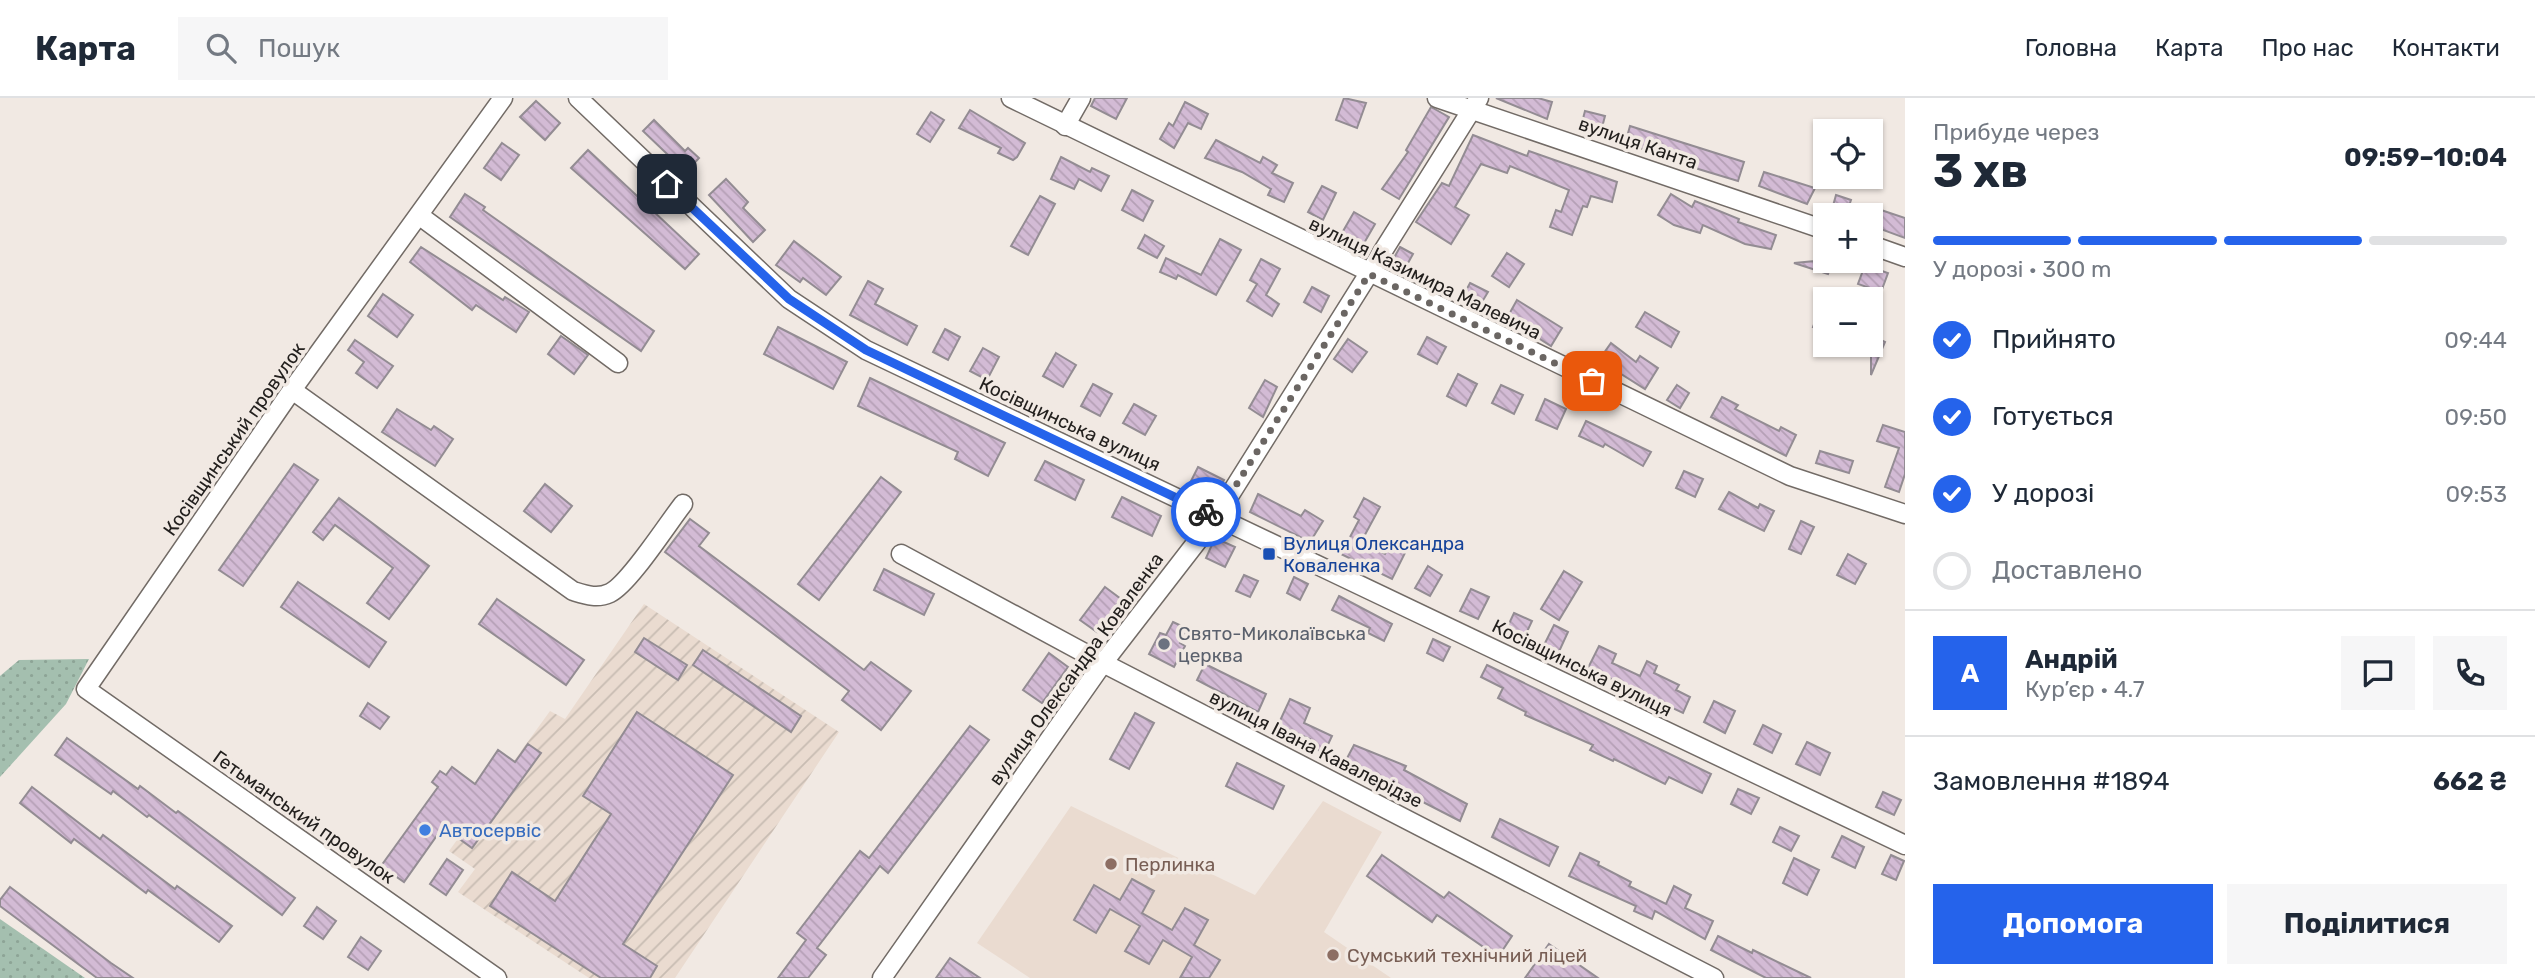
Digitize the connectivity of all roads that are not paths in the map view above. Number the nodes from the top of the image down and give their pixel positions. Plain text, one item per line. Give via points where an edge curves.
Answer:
1 (503, 98) edge
2 (578, 98) edge
3 (1011, 98) edge
4 (1082, 98) edge
5 (1437, 98) edge
6 (1476, 103) edge
7 (1065, 126) junction
8 (420, 216) junction
9 (1813, 226) edge
10 (1883, 249) edge
11 (1905, 257) edge
12 (1369, 274) junction
13 (618, 363) dead end
14 (292, 390) junction
15 (683, 504) dead end
16 (1905, 514) edge
17 (1216, 517) junction
18 (901, 554) dead end
19 (1103, 663) junction
20 (86, 690) joint
21 (1905, 845) edge
22 (1693, 973) edge
23 (497, 978) edge
24 (882, 978) edge
25 (1714, 978) edge

1 - 8 street, Косівщинський провулок
2 - 17 street, Косівщинська вулиця via 789,299 866,350
3 - 7 street, вулиця Казимира Малевича
4 - 7 street
5 - 6 street, вулиця Канта
6 - 9 street, вулиця Канта
6 - 12 street, вулиця Олександра Коваленка
7 - 12 street, вулиця Казимира Малевича
8 - 13 street
8 - 14 street, Косівщинський провулок
10 - 11 street
12 - 16 street, вулиця Казимира Малевича via 1790,476
12 - 17 street, вулиця Олександра Коваленка
14 - 15 street via 573,591 594,597 611,593
14 - 20 street, Косівщинський провулок
17 - 19 street, вулиця Олександра Коваленка
17 - 21 street, Косівщинська вулиця
18 - 19 street, вулиця Івана Кавалерідзе
19 - 22 street, вулиця Івана Кавалерідзе
19 - 24 street, вулиця Олександра Коваленка
20 - 23 street, Гетьманський провулок
22 - 25 street, вулиця Івана Кавалерідзе

